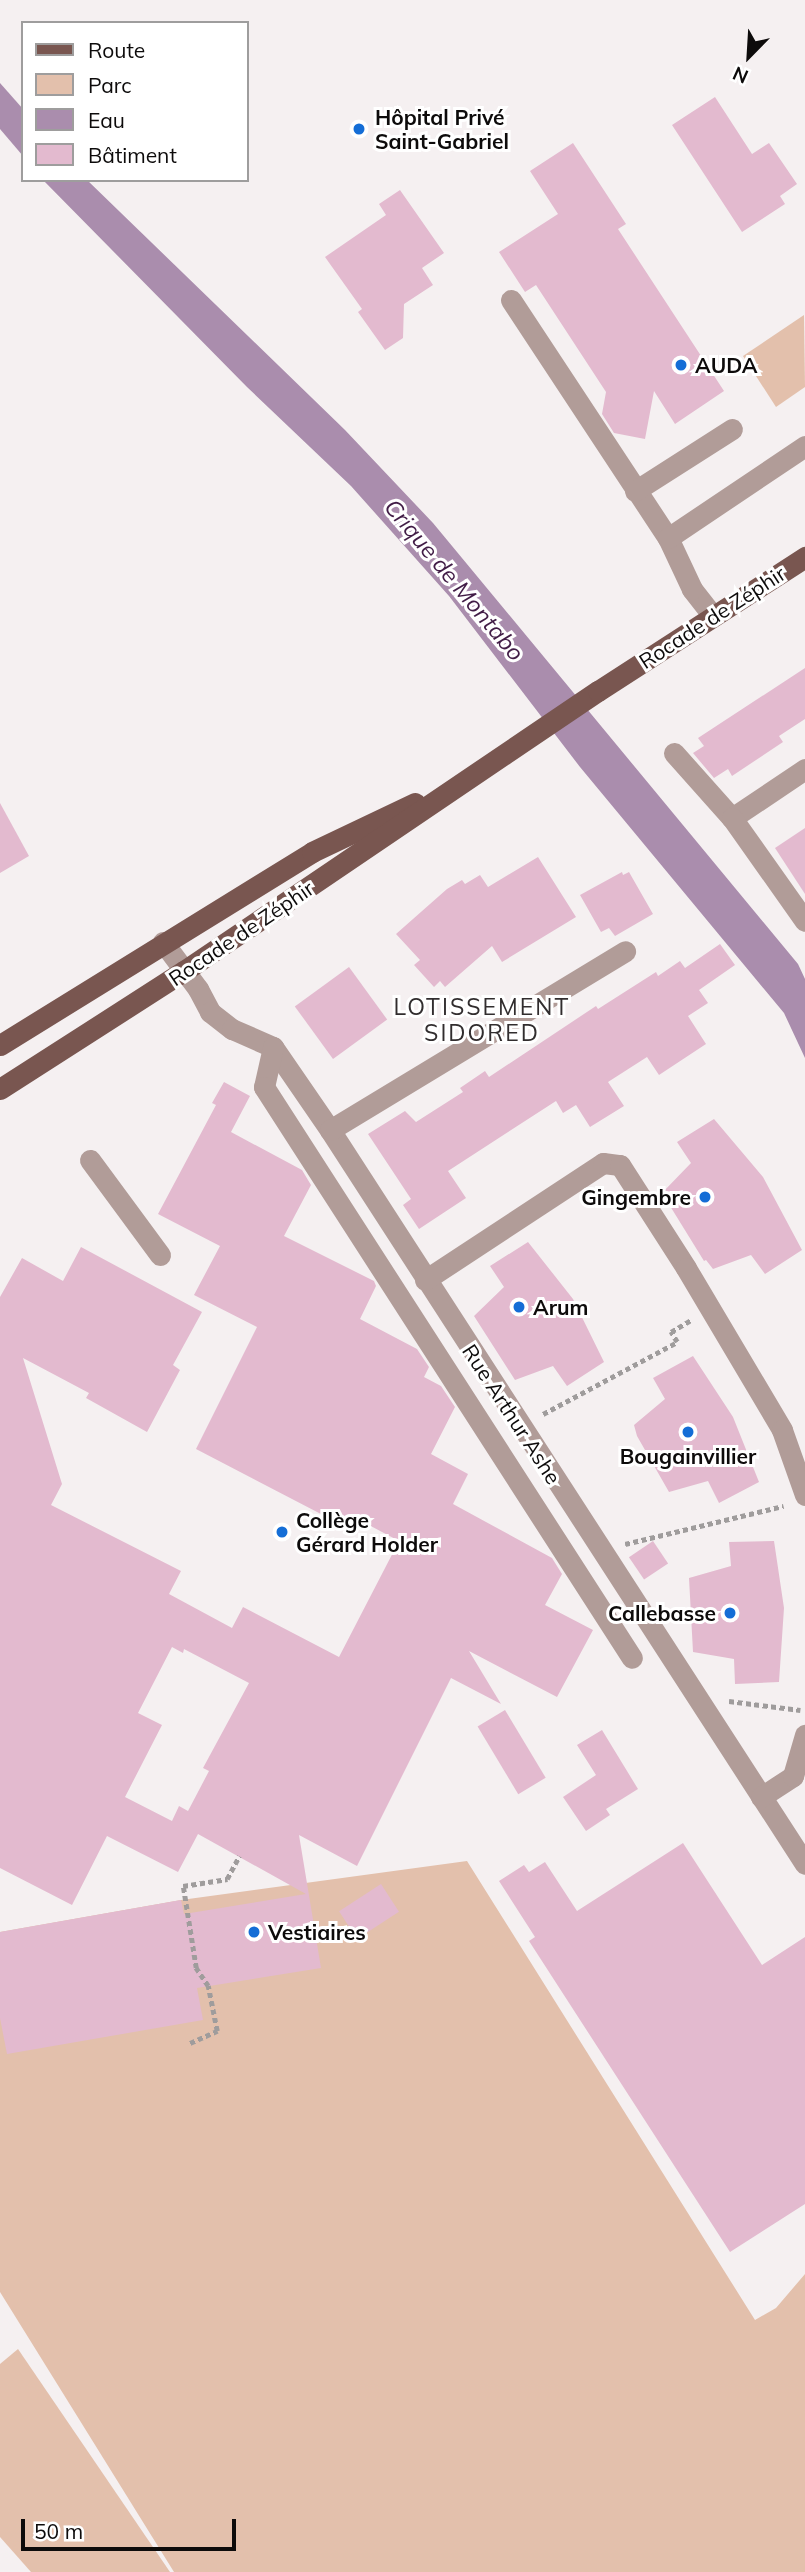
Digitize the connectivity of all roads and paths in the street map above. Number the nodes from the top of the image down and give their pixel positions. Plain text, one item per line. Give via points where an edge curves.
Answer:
1 (511, 300) dead end
2 (732, 429) dead end
3 (805, 446) edge
4 (635, 491) junction
5 (668, 538) junction
6 (805, 557) edge
7 (713, 617) junction
8 (674, 753) dead end
9 (805, 769) edge
10 (480, 773) junction
11 (732, 818) junction
12 (805, 921) edge
13 (163, 942) junction
14 (625, 951) dead end
15 (184, 971) junction
16 (0, 1045) edge
17 (273, 1047) junction
18 (0, 1089) edge
19 (330, 1130) junction
20 (90, 1160) dead end
21 (160, 1255) dead end
22 (425, 1280) junction
23 (710, 1309) junction
24 (520, 1426) junction
25 (799, 1500) edge
26 (600, 1550) junction
27 (632, 1658) dead end
28 (697, 1698) junction
29 (805, 1710) edge
30 (805, 1735) edge
31 (761, 1797) junction
32 (239, 1856) dead end
33 (805, 1864) edge
34 (190, 2043) dead end

1 - 4 street
2 - 4 street
3 - 5 street
4 - 5 street
5 - 7 street via 692,589
6 - 7 main road, Rocade de Zéphir
7 - 10 main road, Rocade de Zéphir
8 - 11 street
9 - 11 street
10 - 13 main road, Rocade de Zéphir via 312,852
10 - 15 main road, Rocade de Zéphir
11 - 12 street
13 - 15 street
13 - 16 main road, Rocade de Zéphir
14 - 19 street
15 - 17 street via 210,1012 232,1029
15 - 18 main road, Rocade de Zéphir
17 - 19 street, Rue Arthur Ashe
17 - 27 street via 264,1087
19 - 22 street, Rue Arthur Ashe
20 - 21 street
22 - 23 street via 604,1163 620,1165
22 - 24 street, Rue Arthur Ashe
23 - 24 path via 671,1332 677,1342
23 - 25 street via 782,1430
24 - 26 street, Rue Arthur Ashe
25 - 26 path
26 - 28 street, Rue Arthur Ashe
28 - 29 path
28 - 31 street, Rue Arthur Ashe
30 - 31 street via 793,1776
31 - 33 street, Rue Arthur Ashe
32 - 34 path via 227,1879 183,1886 196,1968 208,1986 217,2031

